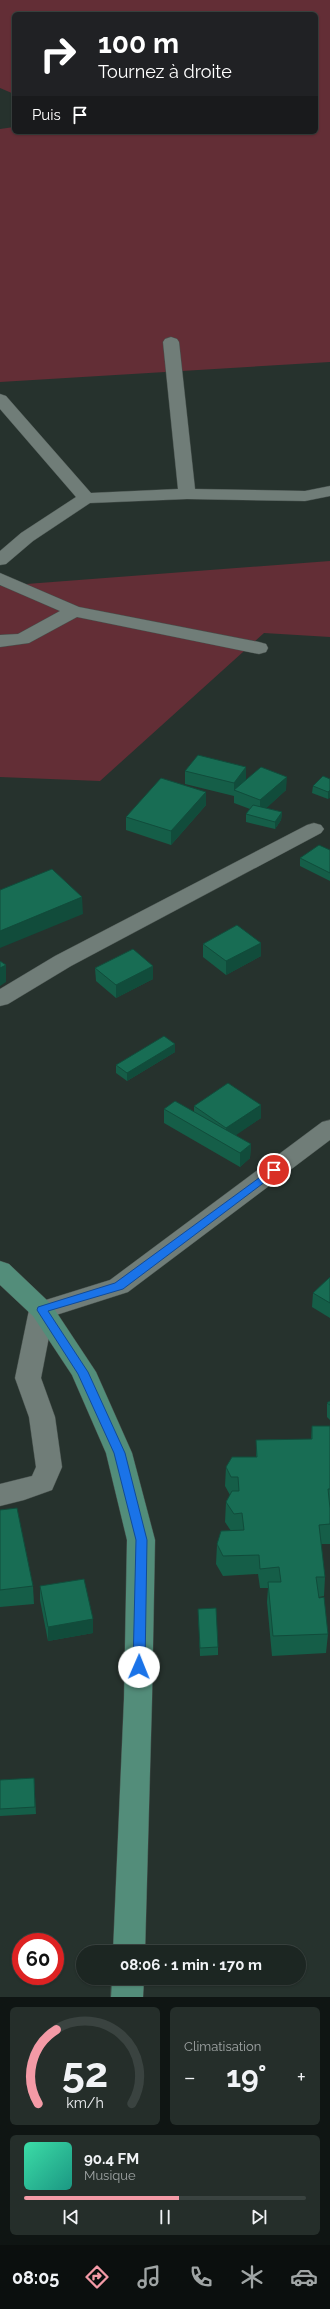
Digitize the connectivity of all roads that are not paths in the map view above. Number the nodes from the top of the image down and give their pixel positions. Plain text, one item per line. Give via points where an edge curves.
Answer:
1 (171, 342) dead end
2 (0, 399) edge
3 (330, 491) edge
4 (187, 494) junction
5 (86, 498) junction
6 (0, 560) edge
7 (0, 578) edge
8 (74, 611) junction
9 (0, 641) edge
10 (259, 648) dead end
11 (314, 829) dead end
12 (0, 999) edge
13 (330, 1128) edge
14 (0, 1270) edge
15 (42, 1310) junction
16 (0, 1495) edge
17 (129, 1945) edge
18 (128, 1985) edge
19 (127, 1997) edge

1 - 4 street
2 - 5 street
3 - 4 street via 305,496
4 - 5 street
5 - 6 street via 27,537
7 - 8 street
8 - 9 street via 22,639
8 - 10 street
11 - 12 street via 63,961
13 - 15 street via 119,1286
14 - 15 main road
15 - 16 street via 28,1378 42,1417 49,1467 43,1483
15 - 17 main road via 83,1372 119,1453 141,1540
18 - 19 main road

